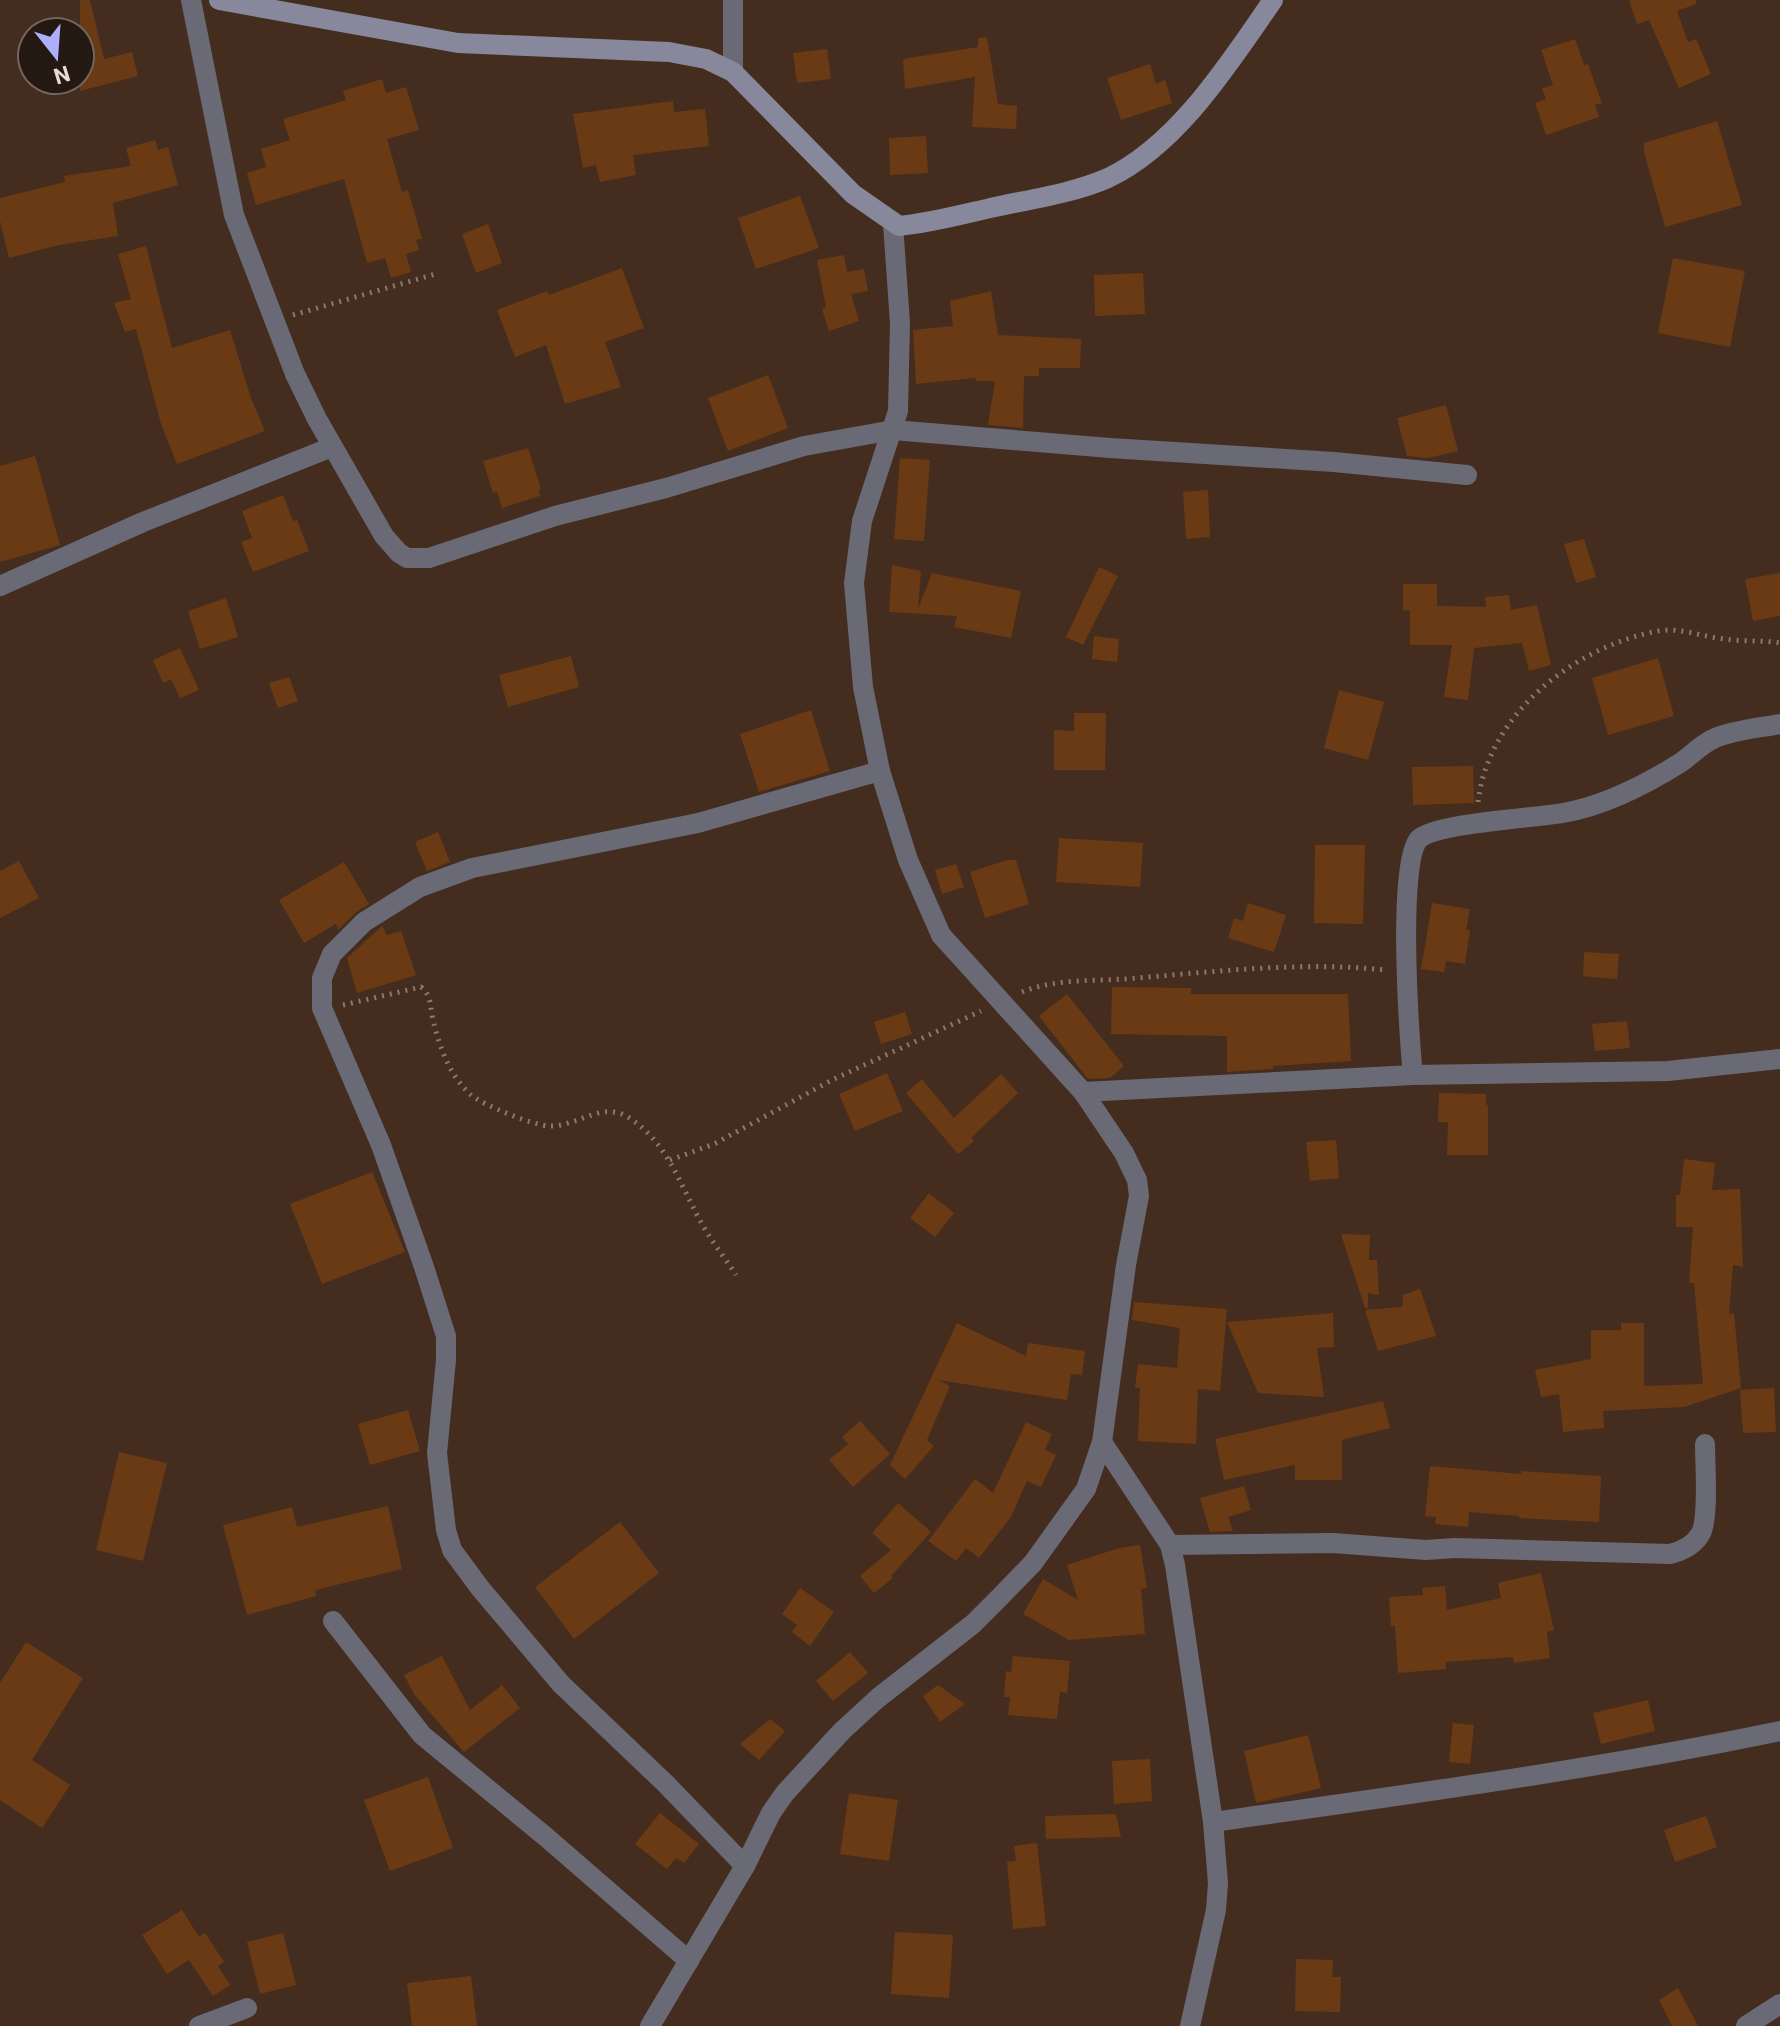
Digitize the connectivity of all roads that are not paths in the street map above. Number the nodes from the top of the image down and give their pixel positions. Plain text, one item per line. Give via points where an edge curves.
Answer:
1 (191, 0) edge
2 (219, 0) edge
3 (733, 0) edge
4 (1273, 0) edge
5 (733, 72) junction
6 (893, 224) junction
7 (893, 430) junction
8 (332, 447) junction
9 (1467, 475) dead end
10 (0, 586) edge
11 (1780, 724) edge
12 (880, 771) junction
13 (1780, 1059) edge
14 (1413, 1075) junction
15 (1083, 1092) junction
16 (1102, 1442) junction
17 (1705, 1444) dead end
18 (1170, 1545) junction
19 (333, 1621) dead end
20 (1780, 1731) edge
21 (1213, 1822) junction
22 (745, 1866) junction
23 (689, 1961) junction
24 (1780, 2004) edge
25 (247, 2008) dead end
26 (199, 2026) edge
27 (650, 2026) edge
28 (1190, 2026) edge
29 (1746, 2026) edge

1 - 8 street via 234,215 300,385
2 - 5 street via 458,43 669,52 706,59
3 - 5 street
4 - 6 street via 1232,60 1174,129 1109,177 1013,203
5 - 6 street via 853,194
6 - 7 street via 900,323 900,393
7 - 8 street via 804,446 412,560 384,536
7 - 9 street
7 - 12 street via 862,521 854,583 861,674
8 - 10 street
11 - 14 street via 1713,739 1663,772 1601,802 1564,813 1475,823 1420,839 1408,883
12 - 15 street via 908,860 941,935
12 - 22 street via 698,823 472,868 420,887 341,943 322,978 322,1008 381,1145 446,1336 437,1453 452,1550 561,1684
13 - 14 street via 1668,1071
14 - 15 street
15 - 16 street via 1124,1153 1139,1196
16 - 18 street
16 - 22 street via 1086,1489 1033,1563 973,1624 842,1731 785,1793
17 - 18 street via 1703,1529 1691,1545 1670,1554 1333,1543
18 - 21 street
19 - 23 street via 422,1735
20 - 21 street
21 - 28 street via 1216,1910
22 - 23 street
23 - 27 street
24 - 29 street
25 - 26 street

